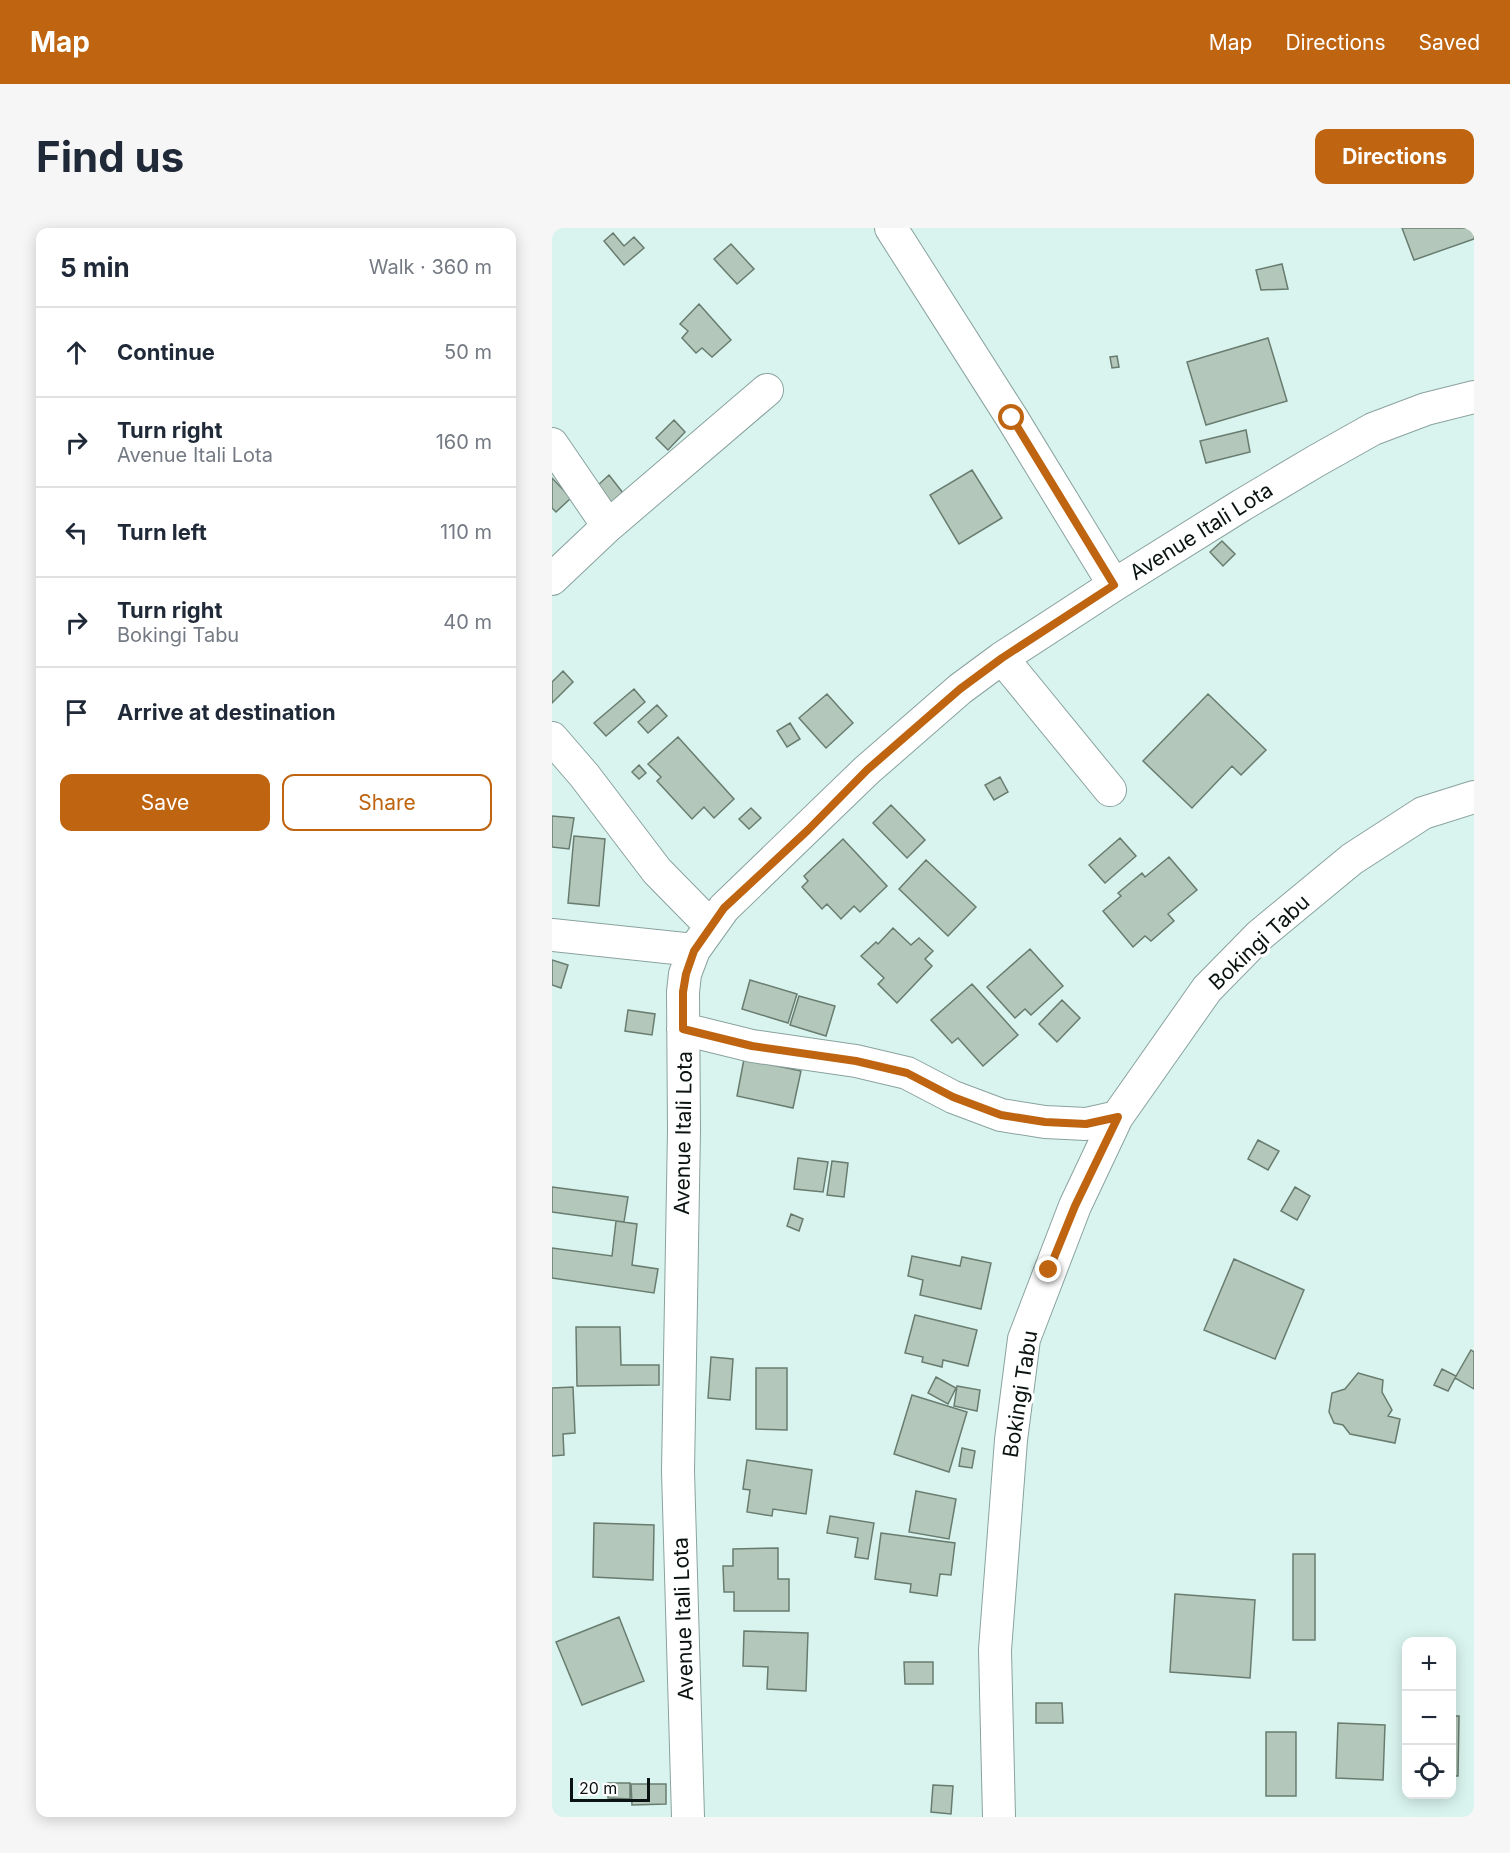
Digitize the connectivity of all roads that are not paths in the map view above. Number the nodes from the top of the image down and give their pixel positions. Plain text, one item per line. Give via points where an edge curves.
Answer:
1 (891, 228) edge
2 (767, 390) dead end
3 (1474, 397) edge
4 (552, 444) edge
5 (608, 526) junction
6 (552, 579) edge
7 (1114, 585) junction
8 (1002, 658) junction
9 (552, 738) edge
10 (1110, 790) dead end
11 (1474, 797) edge
12 (552, 935) edge
13 (702, 938) junction
14 (683, 1029) junction
15 (1118, 1117) junction
16 (688, 1817) edge
17 (999, 1817) edge

1 - 7 street
2 - 5 street
3 - 7 street, Avenue Itali Lota via 1426,409 1373,429
4 - 5 street
5 - 6 street
7 - 8 street, Avenue Itali Lota
8 - 10 street
8 - 13 street, Avenue Itali Lota via 867,770 724,908
9 - 13 street via 657,871
11 - 15 street, Bokingi Tabu via 1423,813 1352,859 1260,935 1208,989
12 - 13 street
13 - 14 street, Avenue Itali Lota via 686,974
14 - 15 street via 752,1046 856,1061 907,1073 953,1097 1001,1115 1086,1124
14 - 16 street, Avenue Itali Lota via 678,1471
15 - 17 street, Bokingi Tabu via 1075,1206 1024,1339 996,1621

